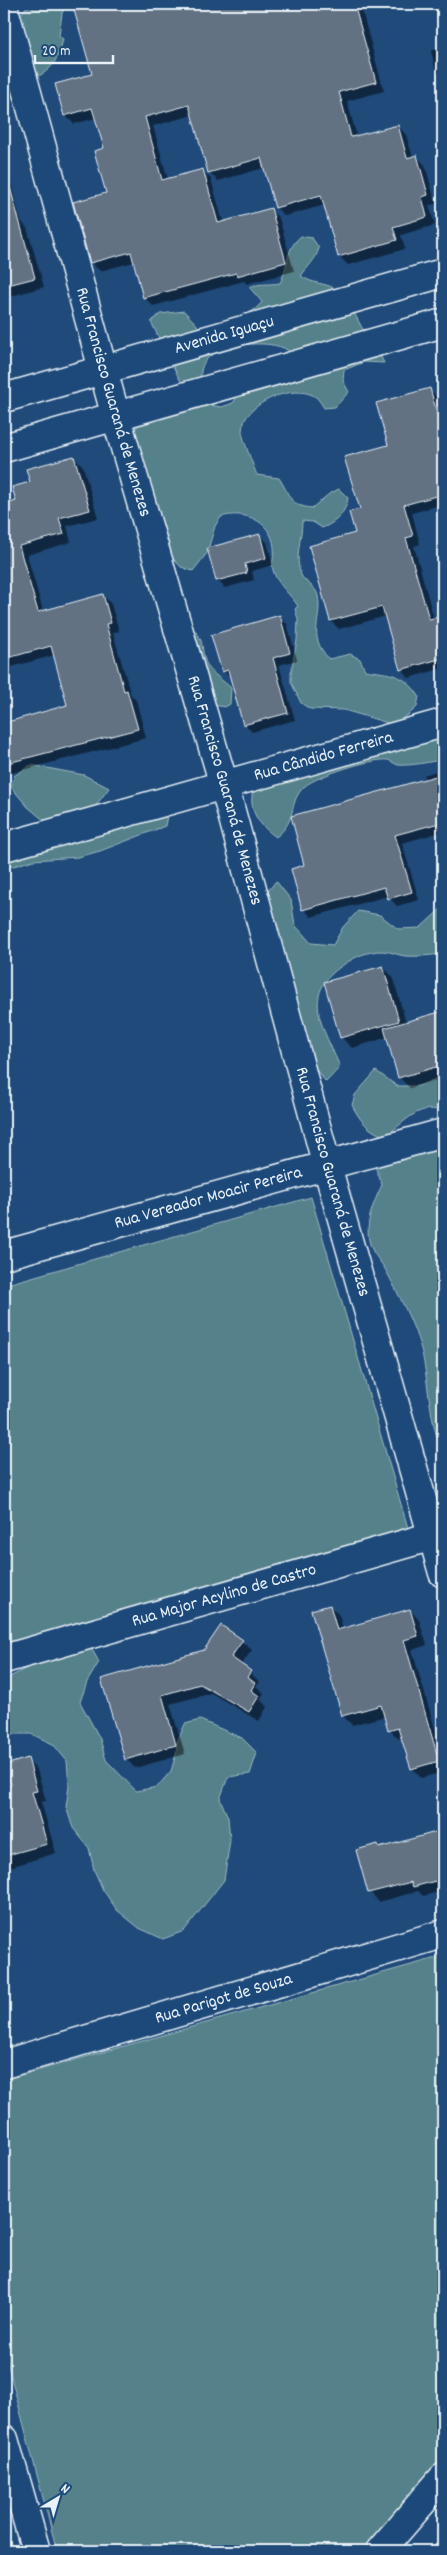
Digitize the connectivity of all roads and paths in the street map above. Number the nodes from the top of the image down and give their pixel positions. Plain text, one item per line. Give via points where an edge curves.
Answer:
1 (4, 9) edge
2 (443, 273) edge
3 (443, 323) edge
4 (103, 369) junction
5 (4, 398) edge
6 (116, 417) junction
7 (4, 448) edge
8 (443, 724) edge
9 (224, 785) junction
10 (4, 847) edge
11 (443, 1133) edge
12 (327, 1166) junction
13 (4, 1255) edge
14 (438, 1535) edge
15 (443, 1573) edge
16 (4, 1659) edge
17 (443, 1934) edge
18 (4, 2064) edge
19 (4, 2439) edge
20 (9, 2475) edge
21 (443, 2478) edge
22 (36, 2551) edge
23 (380, 2551) edge

1 - 4 street, Rua Francisco Guaraná de Menezes
2 - 4 street, Avenida Iguaçu
3 - 6 street
4 - 5 street, Avenida Iguaçu
4 - 6 street, Rua Francisco Guaraná de Menezes
6 - 7 street
6 - 9 street, Rua Francisco Guaraná de Menezes
8 - 9 street, Rua Cândido Ferreira
9 - 10 street, Rua Cândido Ferreira
9 - 12 street, Rua Francisco Guaraná de Menezes
11 - 12 street, Rua Vereador Moacir Pereira
12 - 13 street, Rua Vereador Moacir Pereira
12 - 14 street, Rua Francisco Guaraná de Menezes
14 - 15 street, Rua Francisco Guaraná de Menezes
14 - 16 street, Rua Major Acylino de Castro
17 - 18 street, Rua Parigot de Souza
19 - 20 street
20 - 22 street
21 - 23 street

